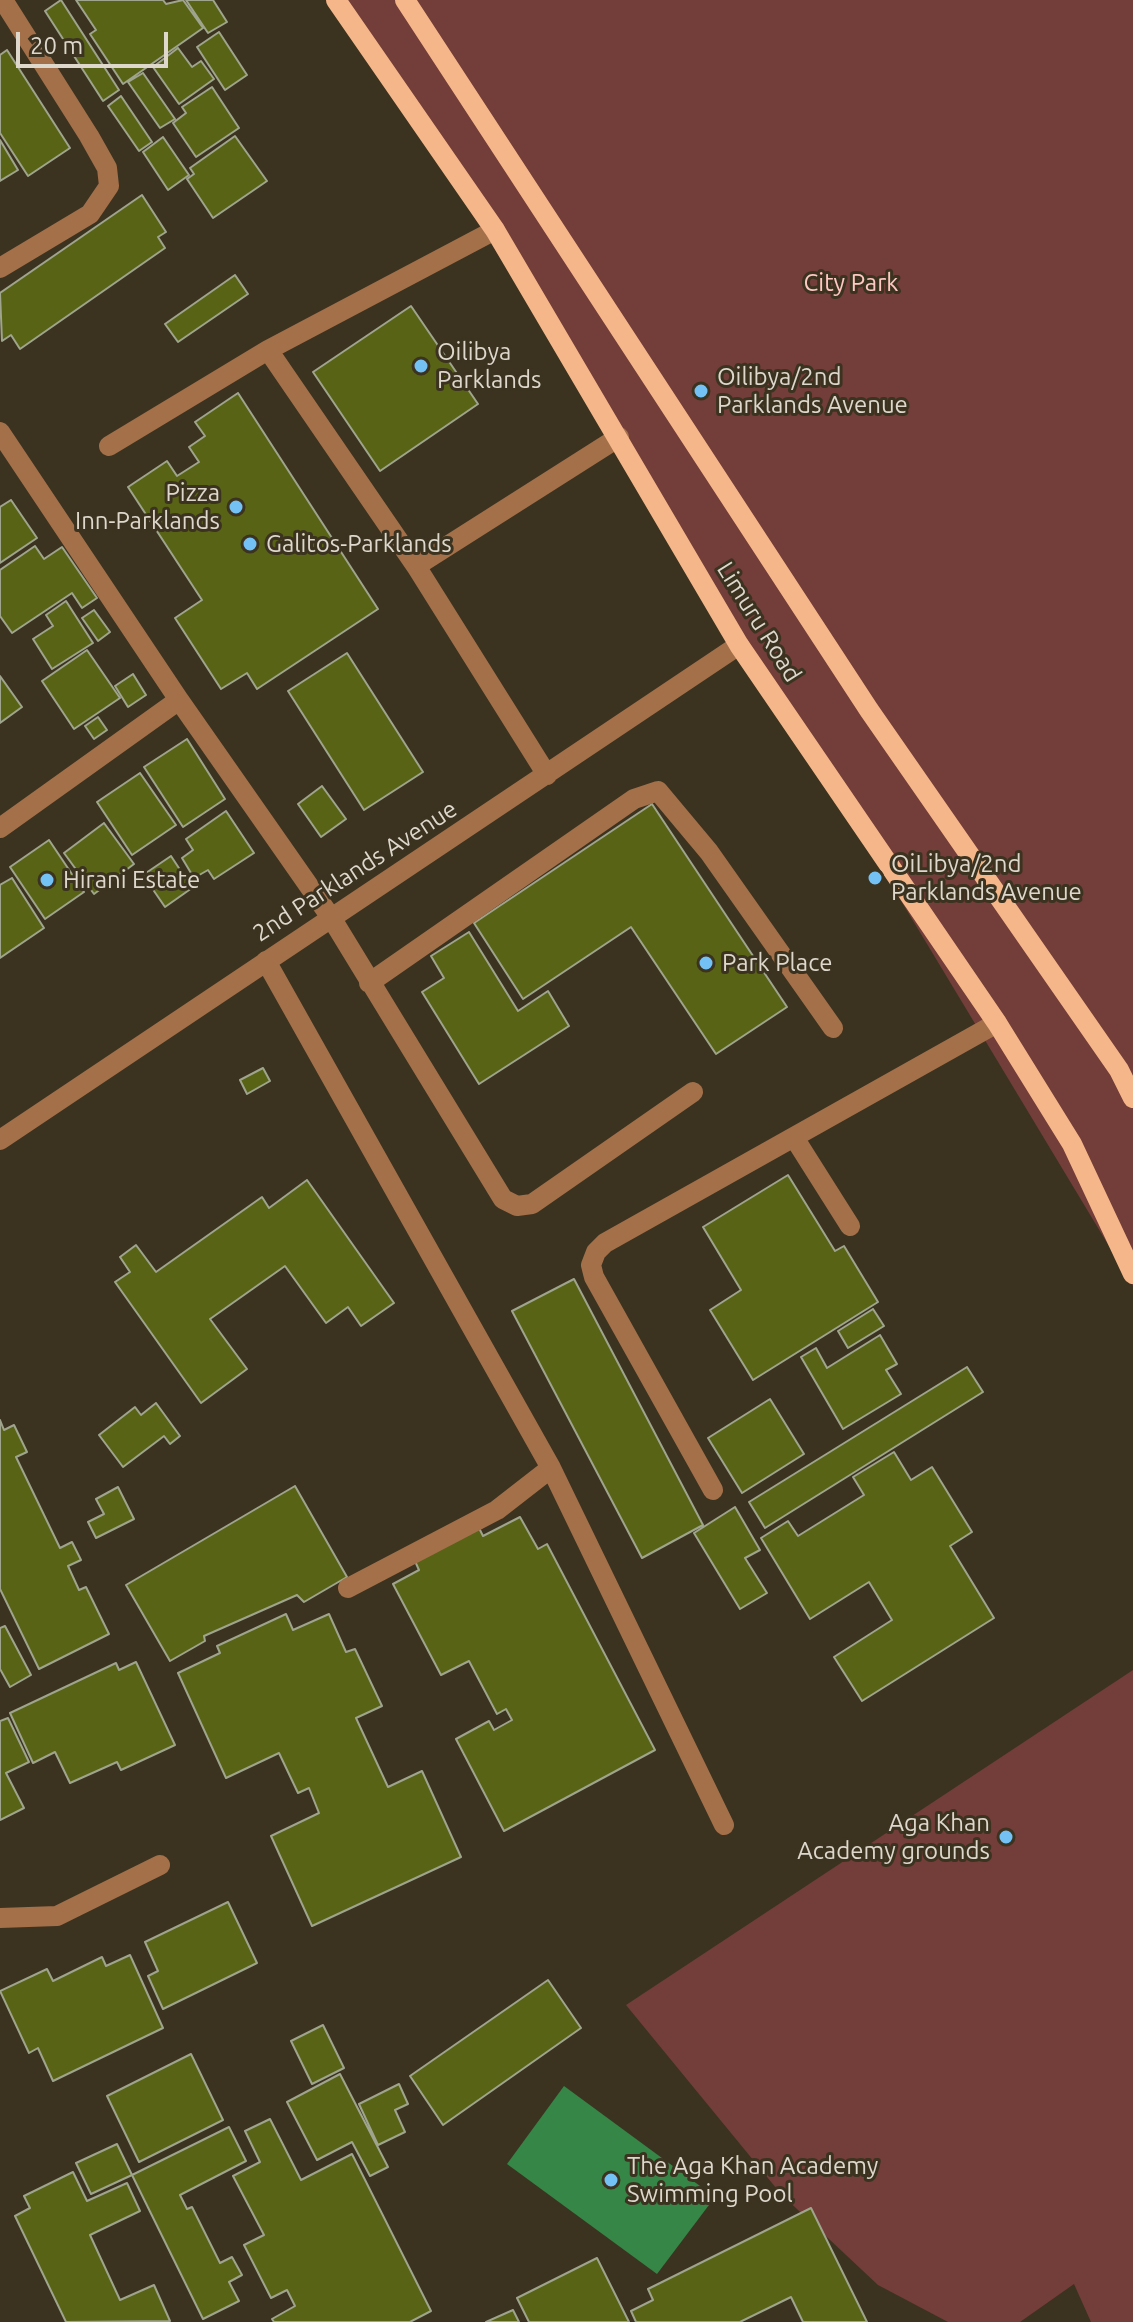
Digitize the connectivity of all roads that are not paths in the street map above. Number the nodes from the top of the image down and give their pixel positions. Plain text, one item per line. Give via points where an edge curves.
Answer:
1 (3, 0) edge
2 (336, 0) edge
3 (405, 0) edge
4 (495, 230) junction
5 (0, 268) edge
6 (268, 350) junction
7 (0, 432) edge
8 (619, 437) junction
9 (109, 446) dead end
10 (416, 566) junction
11 (739, 645) junction
12 (179, 700) junction
13 (547, 775) junction
14 (0, 828) edge
15 (332, 919) junction
16 (266, 961) junction
17 (369, 983) junction
18 (997, 1023) junction
19 (833, 1028) dead end
20 (693, 1092) dead end
21 (1133, 1098) edge
22 (795, 1139) junction
23 (0, 1140) edge
24 (850, 1226) dead end
25 (1133, 1274) edge
26 (551, 1468) junction
27 (713, 1490) dead end
28 (348, 1588) dead end
29 (724, 1825) dead end
30 (160, 1865) dead end
31 (0, 1918) edge

1 - 5 street via 89,136 107,168 109,186 90,214
2 - 4 main road, Limuru Road
3 - 21 main road, Limuru Road via 860,697 1119,1070
4 - 6 street
4 - 8 main road, Limuru Road
6 - 9 street
6 - 10 street
7 - 12 street
8 - 10 street
8 - 11 main road, Limuru Road
10 - 13 street
11 - 13 street, 2nd Parklands Avenue
11 - 18 main road, Limuru Road
12 - 14 street
12 - 15 street
13 - 15 street, 2nd Parklands Avenue
15 - 16 street, 2nd Parklands Avenue
15 - 17 street
16 - 23 street, 2nd Parklands Avenue
16 - 26 street
17 - 19 street via 634,799 658,791 709,852
17 - 20 street via 503,1199 517,1206 532,1204
18 - 22 street
18 - 25 main road, Limuru Road via 1072,1144
22 - 24 street
22 - 27 street via 605,1243 591,1265
26 - 28 street via 497,1510
26 - 29 street
30 - 31 street via 57,1916

